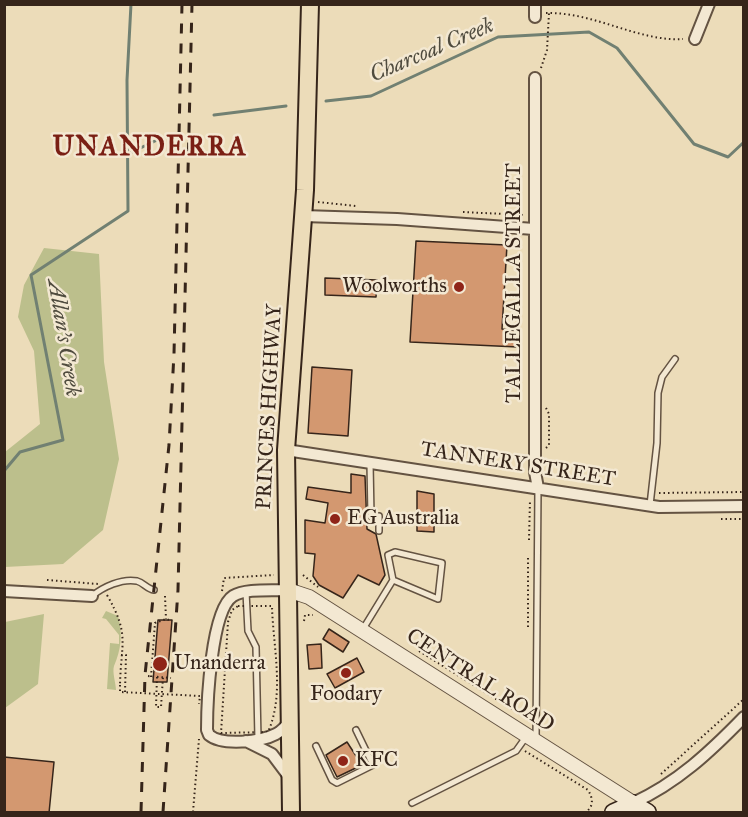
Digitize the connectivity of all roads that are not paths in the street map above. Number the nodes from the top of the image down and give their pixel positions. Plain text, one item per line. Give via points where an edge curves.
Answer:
1 (310, 4) edge
2 (709, 4) edge
3 (695, 39) road end
4 (535, 78) road end
5 (303, 216) junction
6 (534, 229) junction
7 (675, 359) dead end
8 (286, 450) junction
9 (370, 461) junction
10 (538, 488) junction
11 (650, 505) junction
12 (744, 506) edge
13 (379, 531) dead end
14 (393, 580) junction
15 (154, 590) dead end
16 (288, 590) junction
17 (5, 591) edge
18 (246, 592) junction
19 (92, 596) joint
20 (362, 631) junction
21 (744, 717) edge
22 (290, 720) junction
23 (356, 730) dead end
24 (258, 735) junction
25 (245, 741) junction
26 (527, 741) junction
27 (316, 746) dead end
28 (291, 779) junction
29 (412, 803) dead end
30 (633, 803) junction
31 (291, 813) edge
32 (613, 813) edge
33 (648, 813) edge

1 - 5 main road, PRINCES HIGHWAY
2 - 3 street
4 - 6 street, TALLEGALLA STREET
5 - 6 street
5 - 8 main road, PRINCES HIGHWAY
6 - 10 street, TALLEGALLA STREET
7 - 11 lane via 662,377 658,393
8 - 9 street, TANNERY STREET
8 - 16 main road, PRINCES HIGHWAY
9 - 10 street, TANNERY STREET
9 - 13 lane via 371,516 379,516
10 - 11 street, TANNERY STREET
10 - 26 lane
11 - 12 street, TANNERY STREET
14 - 14 lane via 388,555 395,552 442,563 438,599
14 - 20 lane
15 - 19 lane via 134,581 103,588
16 - 18 street
16 - 20 street, CENTRAL ROAD via 309,597
16 - 22 main road, PRINCES HIGHWAY
17 - 19 street
18 - 24 lane via 248,631 256,647
18 - 25 street via 232,597 221,616 207,727 214,739
20 - 26 street, CENTRAL ROAD
21 - 30 street via 678,778
22 - 24 street via 277,734
22 - 28 main road, PRINCES HIGHWAY
23 - 27 lane via 373,765 337,783
24 - 25 street
25 - 28 street via 272,754
26 - 29 lane via 516,751
26 - 30 street, CENTRAL ROAD
28 - 31 main road, PRINCES HIGHWAY
30 - 32 main road
30 - 33 main road, CENTRAL ROAD

